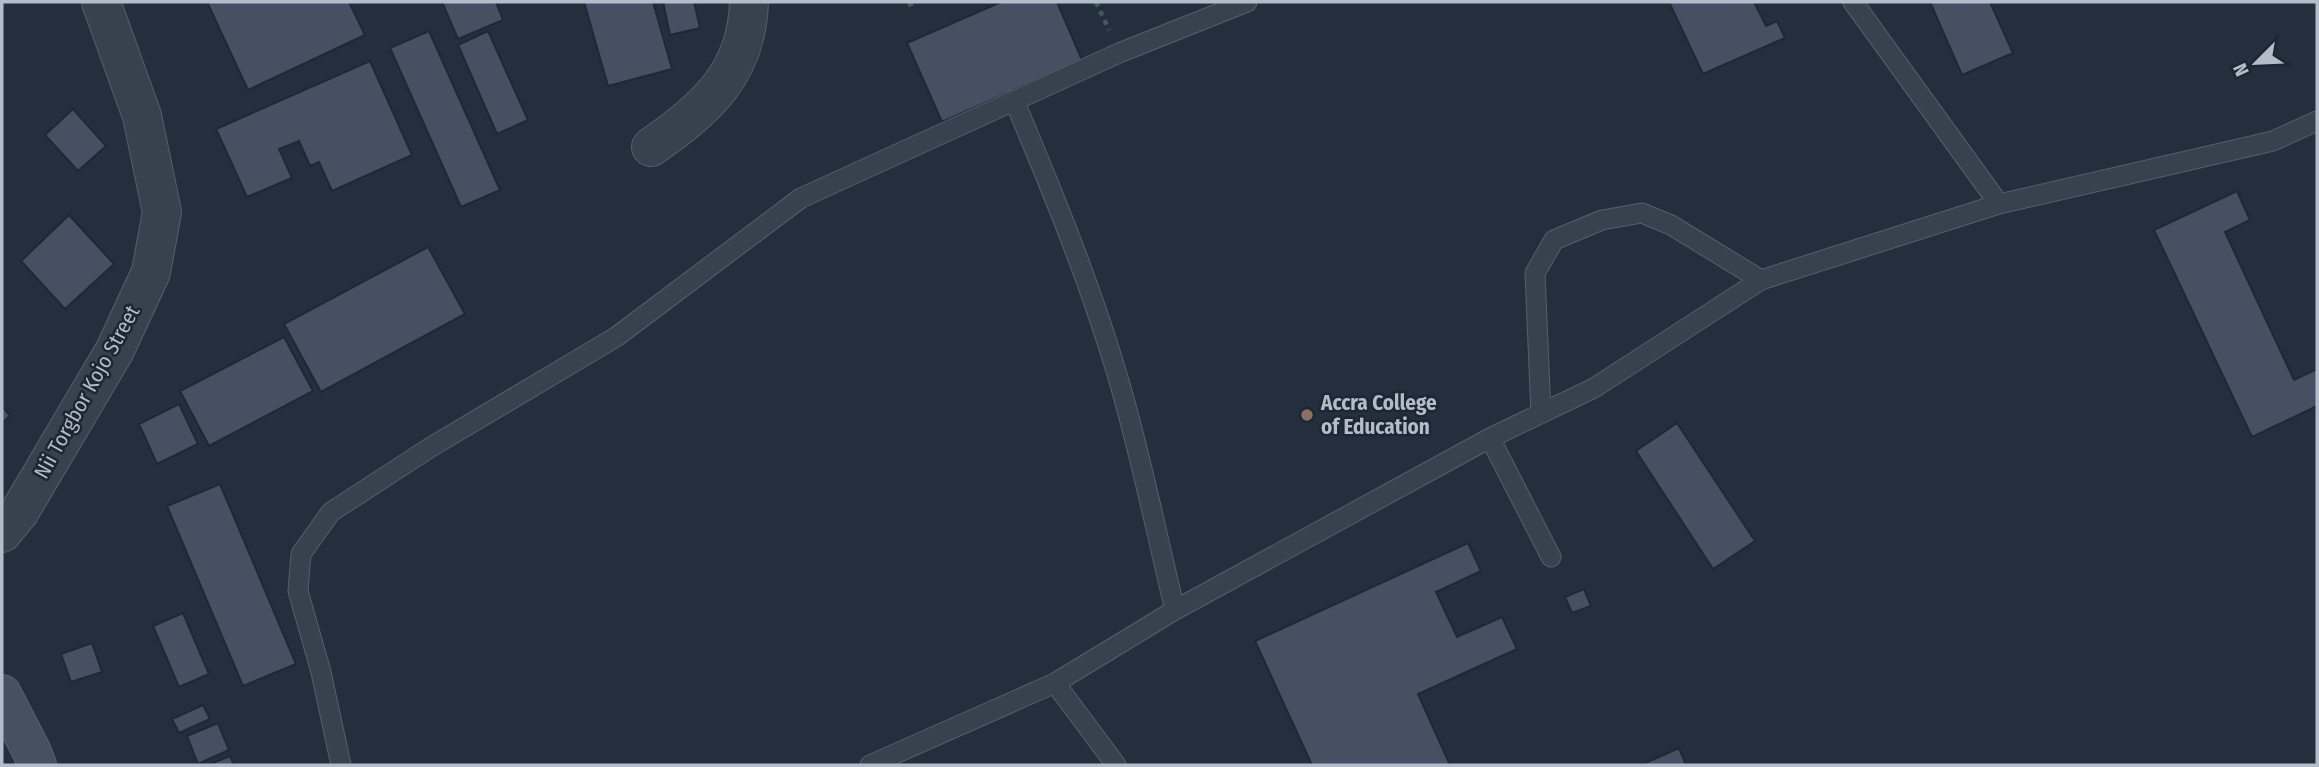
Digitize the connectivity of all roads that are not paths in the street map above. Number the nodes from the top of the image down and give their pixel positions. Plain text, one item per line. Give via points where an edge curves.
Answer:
1 (101, 2) edge
2 (749, 2) edge
3 (1247, 2) edge
4 (1853, 2) edge
5 (1014, 100) junction
6 (2317, 121) edge
7 (651, 147) dead end
8 (1999, 204) junction
9 (1761, 279) junction
10 (1541, 414) junction
11 (1490, 438) junction
12 (2, 533) edge
13 (1550, 557) dead end
14 (1175, 610) junction
15 (1055, 683) junction
16 (2, 694) edge
17 (37, 765) edge
18 (341, 765) edge
19 (870, 765) edge
20 (1116, 765) edge

1 - 12 street, Nii Torgbor Kojo Street via 142,116 162,212 150,272 115,350 20,511
2 - 7 street via 739,57 714,97
3 - 5 lane
4 - 8 lane
5 - 14 lane via 1056,198 1121,390
5 - 18 lane via 801,198 616,337 430,447 331,512 301,554 298,591
6 - 8 lane via 2273,141
8 - 9 lane
9 - 10 lane via 1594,388
9 - 10 lane via 1671,225 1642,213 1602,220 1554,240 1535,273
10 - 11 lane
11 - 13 lane
11 - 14 lane
14 - 15 lane
15 - 19 lane
15 - 20 lane
16 - 17 street

